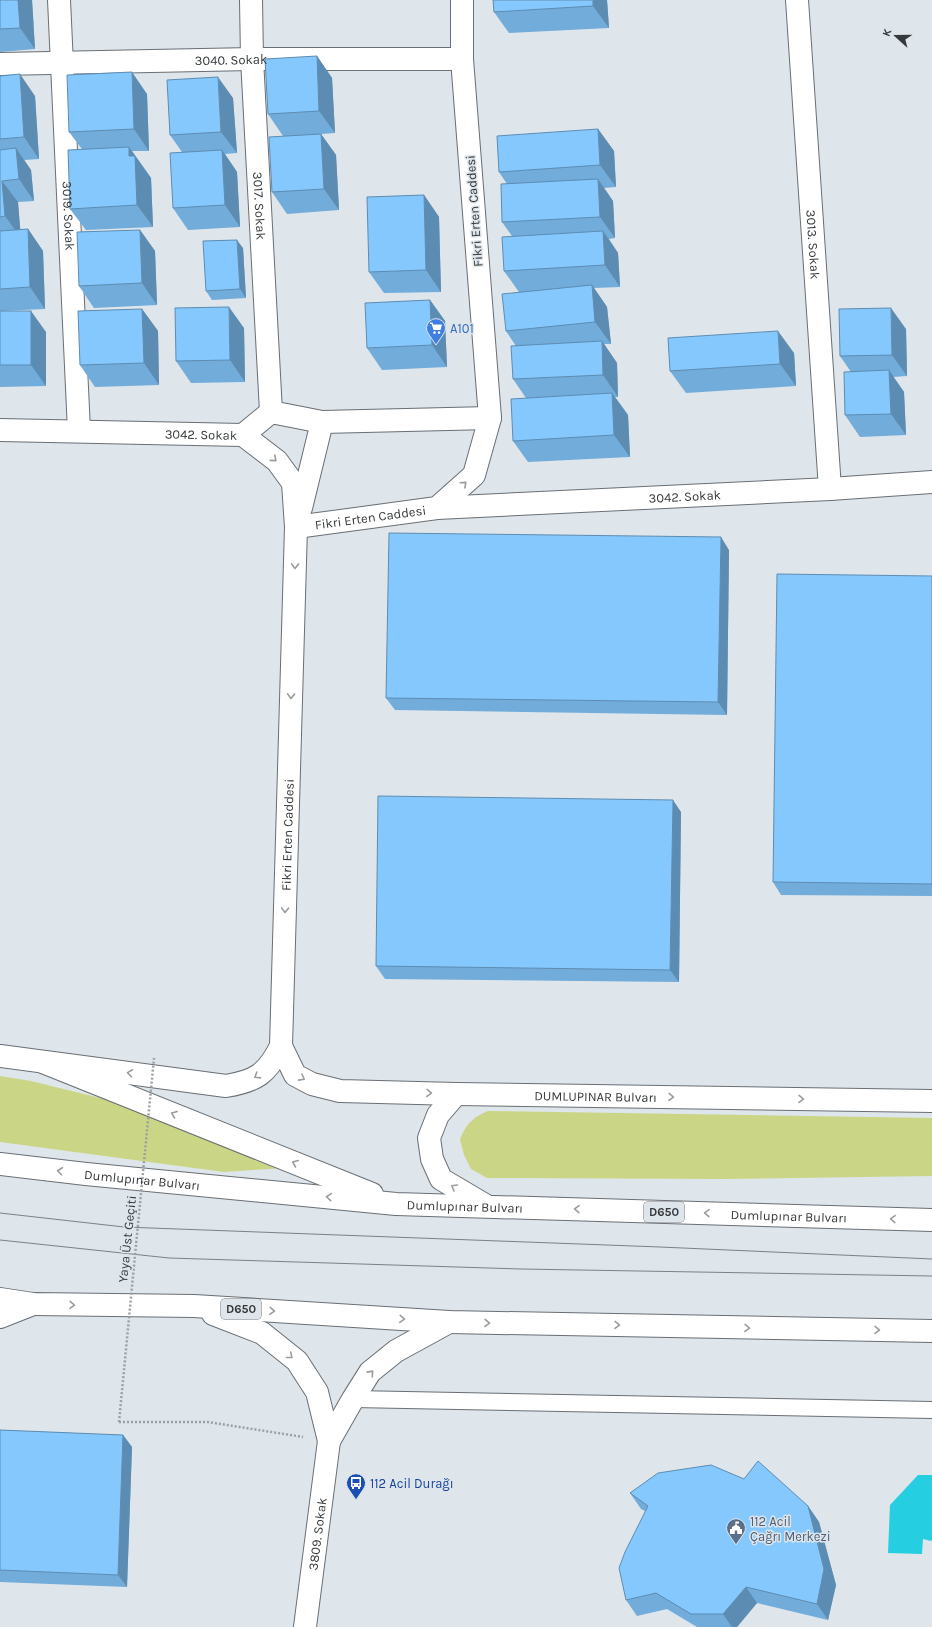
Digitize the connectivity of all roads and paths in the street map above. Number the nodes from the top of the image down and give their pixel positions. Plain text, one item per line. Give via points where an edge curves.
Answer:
1 (59, 0) edge
2 (251, 0) edge
3 (462, 0) edge
4 (797, 0) edge
5 (252, 59) junction
6 (462, 59) junction
7 (62, 62) junction
8 (0, 64) edge
9 (271, 412) junction
10 (490, 418) junction
11 (322, 422) junction
12 (0, 430) edge
13 (79, 431) junction
14 (243, 435) junction
15 (932, 482) edge
16 (830, 489) junction
17 (437, 508) junction
18 (296, 527) junction
19 (281, 1046) junction
20 (0, 1056) edge
21 (154, 1058) dead end
22 (43, 1062) junction
23 (456, 1094) junction
24 (932, 1101) edge
25 (0, 1164) edge
26 (396, 1204) junction
27 (488, 1206) junction
28 (932, 1220) edge
29 (0, 1299) edge
30 (33, 1304) junction
31 (194, 1306) junction
32 (0, 1317) edge
33 (448, 1322) junction
34 (932, 1331) edge
35 (353, 1399) junction
36 (932, 1410) edge
37 (329, 1441) junction
38 (305, 1627) edge

1 - 7 main road, 3019. Sokak
2 - 5 main road, 3017. Sokak
3 - 6 main road, Fikri Erten Caddesi
4 - 16 main road, 3013. Sokak
5 - 6 main road, 3040. Sokak
5 - 7 main road, 3040. Sokak
5 - 9 main road, 3017. Sokak
6 - 10 main road, Fikri Erten Caddesi
7 - 8 main road, 3040. Sokak
7 - 13 main road, 3019. Sokak
9 - 11 main road
9 - 14 main road, 3042. Sokak
10 - 11 main road
17 -> 10 main road, Fikri Erten Caddesi via 474,475
11 - 18 main road
12 - 13 main road, 3042. Sokak
13 - 14 main road, 3042. Sokak
14 -> 18 main road via 277,461 293,483
15 - 16 main road, 3042. Sokak
16 - 17 main road, 3042. Sokak
17 - 18 main road, Fikri Erten Caddesi
18 -> 19 main road, Fikri Erten Caddesi
19 -> 22 main road via 273,1063 261,1074 246,1082 226,1086
19 -> 23 main road, DUMLUPINAR Bulvarı via 296,1075 312,1084 340,1091
20 - 22 main road
21 - 37 path, Yaya Üst Geçiti, bridge via 119,1422 208,1422
26 -> 22 main road
23 -> 24 main road, DUMLUPINAR Bulvarı
27 -> 23 main road via 441,1179 432,1159 429,1138 438,1115
26 -> 25 main road, Dumlupınar Bulvarı / D650
26 - 27 main road, Dumlupınar Bulvarı / D650
28 -> 27 main road, Dumlupınar Bulvarı / D650
29 - 30 main road, D650
30 -> 31 main road, D650
30 - 32 main road
31 -> 33 main road, D650
31 -> 37 main road via 262,1333 297,1361 317,1392
33 -> 34 main road, D650
35 -> 33 main road via 370,1372 396,1351
35 - 36 lane
35 - 37 main road
37 - 38 main road, 3809. Sokak

